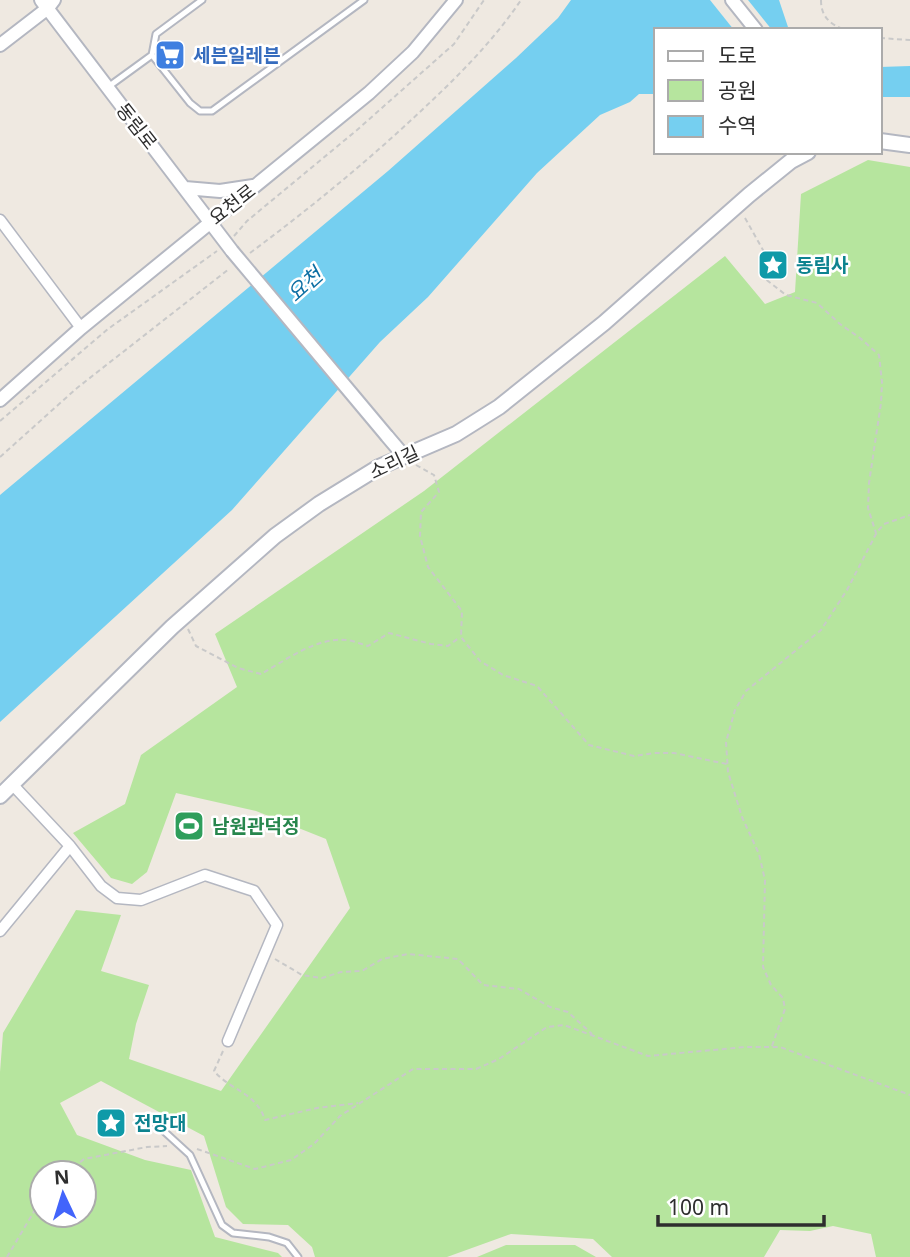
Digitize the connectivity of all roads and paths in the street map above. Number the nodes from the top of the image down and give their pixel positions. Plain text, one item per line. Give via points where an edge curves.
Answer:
1 (202, 0) edge
2 (364, 0) edge
3 (456, 0) edge
4 (484, 0) edge
5 (521, 0) edge
6 (732, 0) edge
7 (821, 0) edge
8 (48, 3) edge
9 (754, 28) edge
10 (840, 28) edge
11 (882, 38) edge
12 (910, 40) edge
13 (0, 45) edge
14 (152, 55) junction
15 (107, 87) junction
16 (882, 141) edge
17 (910, 145) edge
18 (804, 154) edge
19 (257, 185) junction
20 (185, 188) junction
21 (737, 205) junction
22 (0, 220) edge
23 (209, 221) junction
24 (230, 247) junction
25 (250, 253) dead end
26 (231, 267) dead end
27 (81, 328) junction
28 (0, 400) edge
29 (0, 421) edge
30 (404, 456) junction
31 (0, 457) edge
32 (910, 515) edge
33 (877, 534) junction
34 (178, 621) junction
35 (460, 637) junction
36 (727, 764) junction
37 (11, 783) junction
38 (0, 796) edge
39 (70, 846) junction
40 (0, 931) edge
41 (265, 953) junction
42 (596, 1037) junction
43 (228, 1041) joint
44 (771, 1047) junction
45 (910, 1096) edge
46 (360, 1103) junction
47 (155, 1123) dead end
48 (179, 1146) junction
49 (84, 1159) edge
50 (28, 1222) edge
51 (7, 1257) edge
52 (298, 1257) edge

1 - 14 lane via 156,34
2 - 14 lane via 212,111 200,111 190,103
3 - 19 street, 요천로 via 413,52 369,93
4 - 24 path via 454,44 247,221
5 - 25 path via 449,85 358,168
6 - 9 street
7 - 10 path via 825,17
8 - 13 street
8 - 15 street, 동림로
11 - 12 path
14 - 15 lane
15 - 20 street, 동림로
16 - 17 main road
18 - 21 main road, 소리길
19 - 20 street via 220,191
19 - 23 street, 요천로
20 - 23 street, 동림로
21 - 30 main road, 소리길 via 604,323 499,407
21 - 33 path via 763,250 764,278 786,295 817,303 878,355 881,403 868,508
22 - 27 street
23 - 24 street, 동림로
23 - 27 street, 요천로
24 - 29 path via 108,329
24 - 30 street, 동림로, bridge
26 - 31 path via 77,388
27 - 28 street, 요천로
30 - 34 main road, 소리길 via 352,483 275,536
30 - 35 path via 434,475 439,492 421,512 420,536 428,567 462,611
32 - 33 path via 884,524
33 - 36 path via 821,630 746,691 734,710 726,742
34 - 35 path via 188,627 196,646 238,668 261,674 322,643 346,640 368,646 390,633 448,646
34 - 37 main road, 소리길
35 - 36 path via 480,661 503,675 537,686 589,745 634,756 674,753
36 - 44 path via 765,880 763,967 785,1009
37 - 38 main road, 소리길
37 - 39 street
39 - 40 street
39 - 41 street via 101,886 117,898 141,900 205,875 254,891 277,925
41 - 42 path via 302,975 322,978 362,971 382,959 408,954 458,959 483,985 519,989 568,1012
41 - 43 street
42 - 44 path via 648,1056
42 - 46 path via 564,1024 547,1027 477,1069 413,1069
43 - 46 path via 214,1071 260,1106 265,1120
44 - 45 path
46 - 48 path via 291,1160 255,1169
47 - 48 lane
48 - 49 path
48 - 52 lane via 190,1155 222,1225 233,1233 287,1242
50 - 51 path

